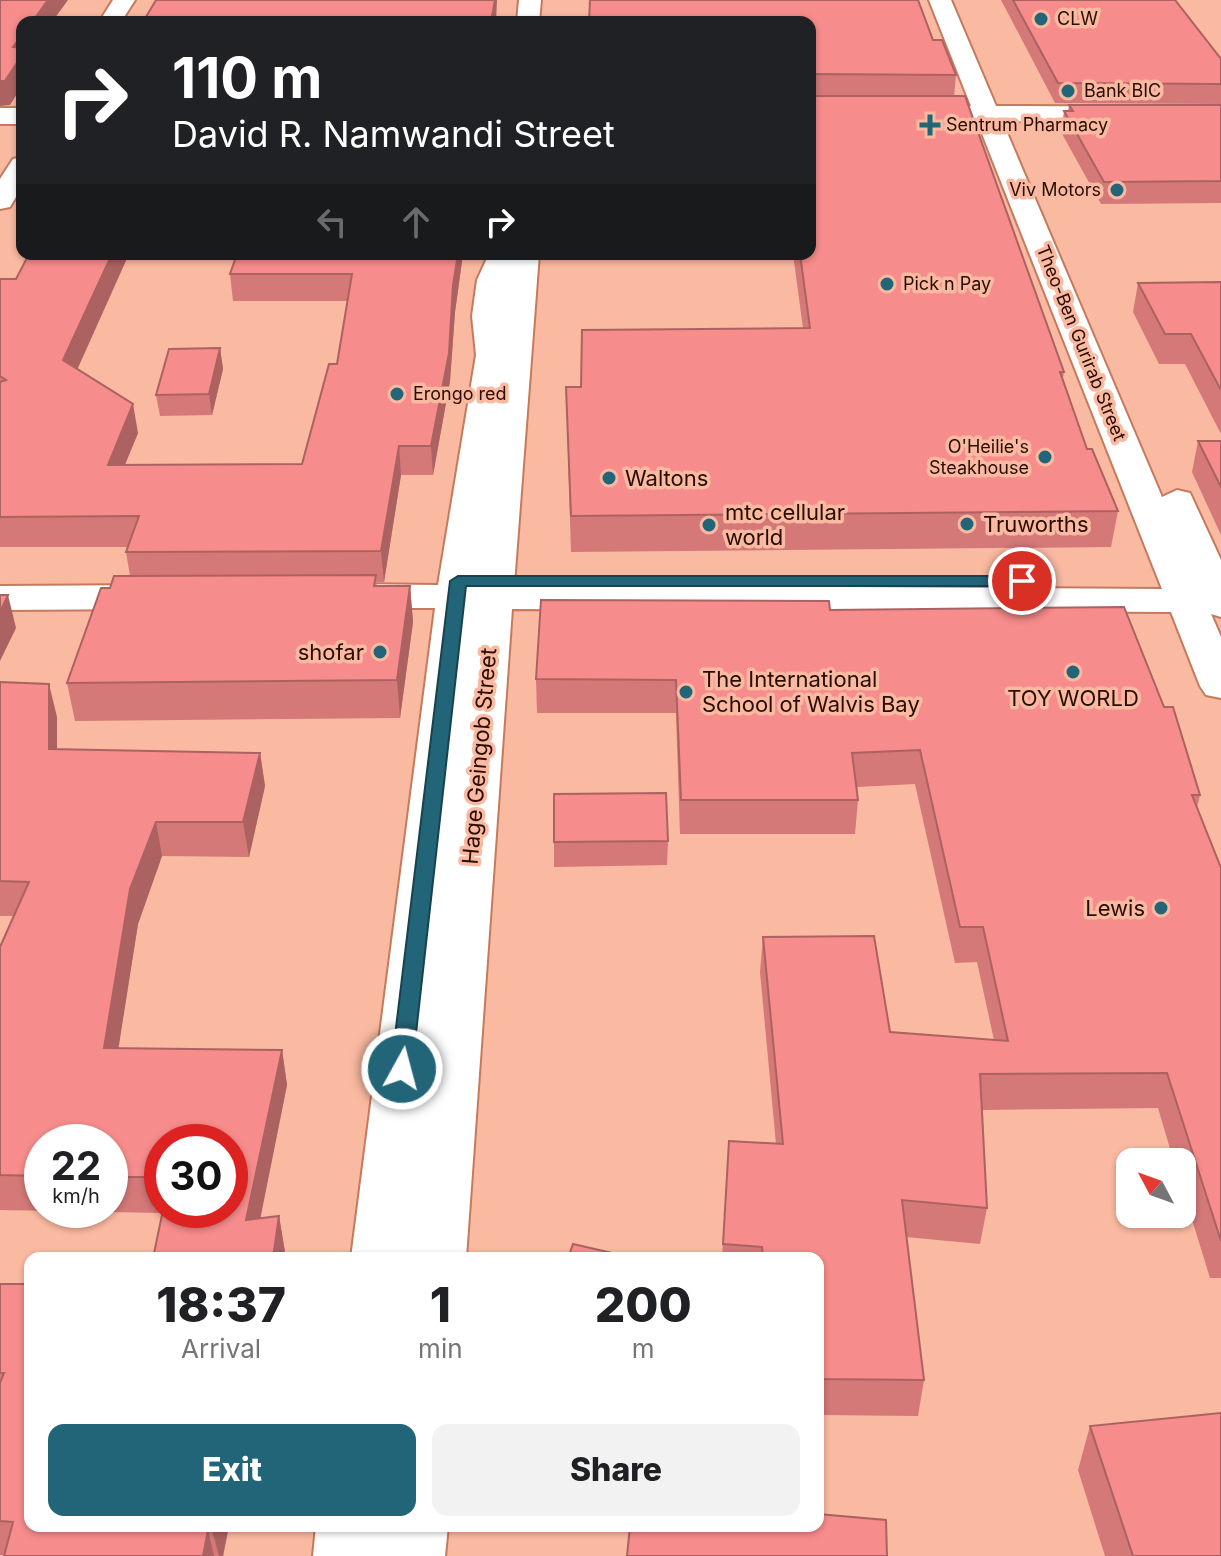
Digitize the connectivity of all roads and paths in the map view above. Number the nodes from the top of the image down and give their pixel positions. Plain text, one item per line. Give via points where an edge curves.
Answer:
1 (940, 0) edge
2 (959, 0) edge
3 (937, 113) edge
4 (996, 113) junction
5 (1221, 115) edge
6 (16, 175) edge
7 (0, 201) edge
8 (501, 260) edge
9 (523, 260) edge
10 (0, 580) edge
11 (475, 588) junction
12 (315, 589) edge
13 (1208, 593) edge
14 (0, 598) edge
15 (1221, 686) edge
16 (381, 1252) edge
17 (437, 1252) edge
18 (348, 1532) edge
19 (414, 1532) edge
20 (346, 1556) edge
21 (412, 1556) edge

1 - 4 street, Theo-Ben Gurirab Street
2 - 4 street, Theo-Ben Gurirab Street
3 - 4 street
4 - 5 street
4 - 13 street, Theo-Ben Gurirab Street via 1056,278
6 - 7 street
8 - 11 street, Hage Geingob Street via 492,280 487,316 492,355
9 - 11 street, Hage Geingob Street
10 - 14 street via 189,589
11 - 12 street
11 - 13 street
11 - 16 street, Hage Geingob Street
11 - 17 street, Hage Geingob Street
13 - 15 street, Theo-Ben Gurirab Street
18 - 20 street
19 - 21 street

